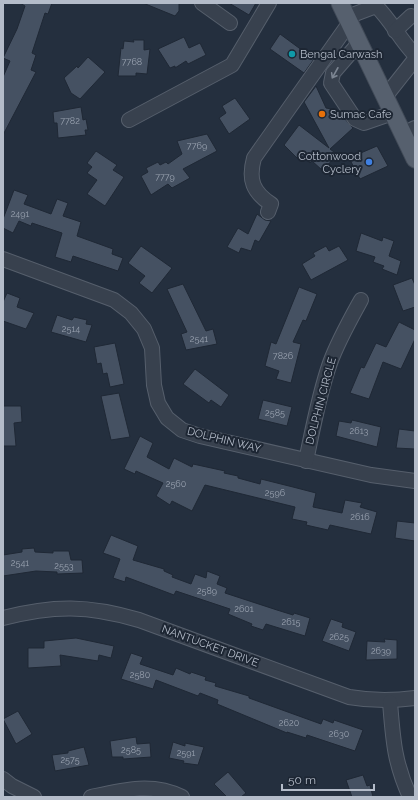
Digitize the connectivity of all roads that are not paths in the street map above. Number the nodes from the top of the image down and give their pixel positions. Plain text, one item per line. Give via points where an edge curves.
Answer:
1 (202, 3) edge
2 (269, 3) edge
3 (375, 5) edge
4 (346, 14) edge
5 (411, 16) dead end
6 (230, 23) dead end
7 (395, 31) junction
8 (359, 43) junction
9 (415, 55) edge
10 (415, 59) edge
11 (385, 97) junction
12 (393, 113) junction
13 (129, 120) dead end
14 (409, 131) edge
15 (415, 159) edge
16 (268, 212) dead end
17 (3, 259) edge
18 (361, 300) dead end
19 (306, 461) junction
20 (415, 481) edge
21 (3, 618) edge
22 (415, 698) edge
23 (390, 702) junction
24 (3, 779) edge
25 (34, 797) edge
26 (91, 797) edge
27 (182, 797) edge
28 (410, 797) edge

1 - 6 street
2 - 13 street via 232,65
3 - 4 street
3 - 7 street
4 - 8 main road
4 - 16 street via 254,158 253,187 260,197 271,204
5 - 7 street
7 - 9 street
8 - 11 main road
8 -> 12 street via 333,73 331,83 355,119 364,123
10 - 11 street
11 - 12 main road
12 - 14 main road
14 - 15 main road
17 - 19 street, DOLPHIN WAY via 114,300 131,313 144,330 152,348 154,385 158,403 167,418 182,430
18 - 19 street, DOLPHIN CIRCLE via 330,362
19 - 20 street, DOLPHIN WAY via 370,475
21 - 23 street, NANTUCKET DRIVE via 56,608 85,608 112,612 146,622 349,697
22 - 23 street, NANTUCKET DRIVE
23 - 28 street via 394,748 400,775
24 - 25 street
26 - 27 street via 126,789 148,788 170,791

